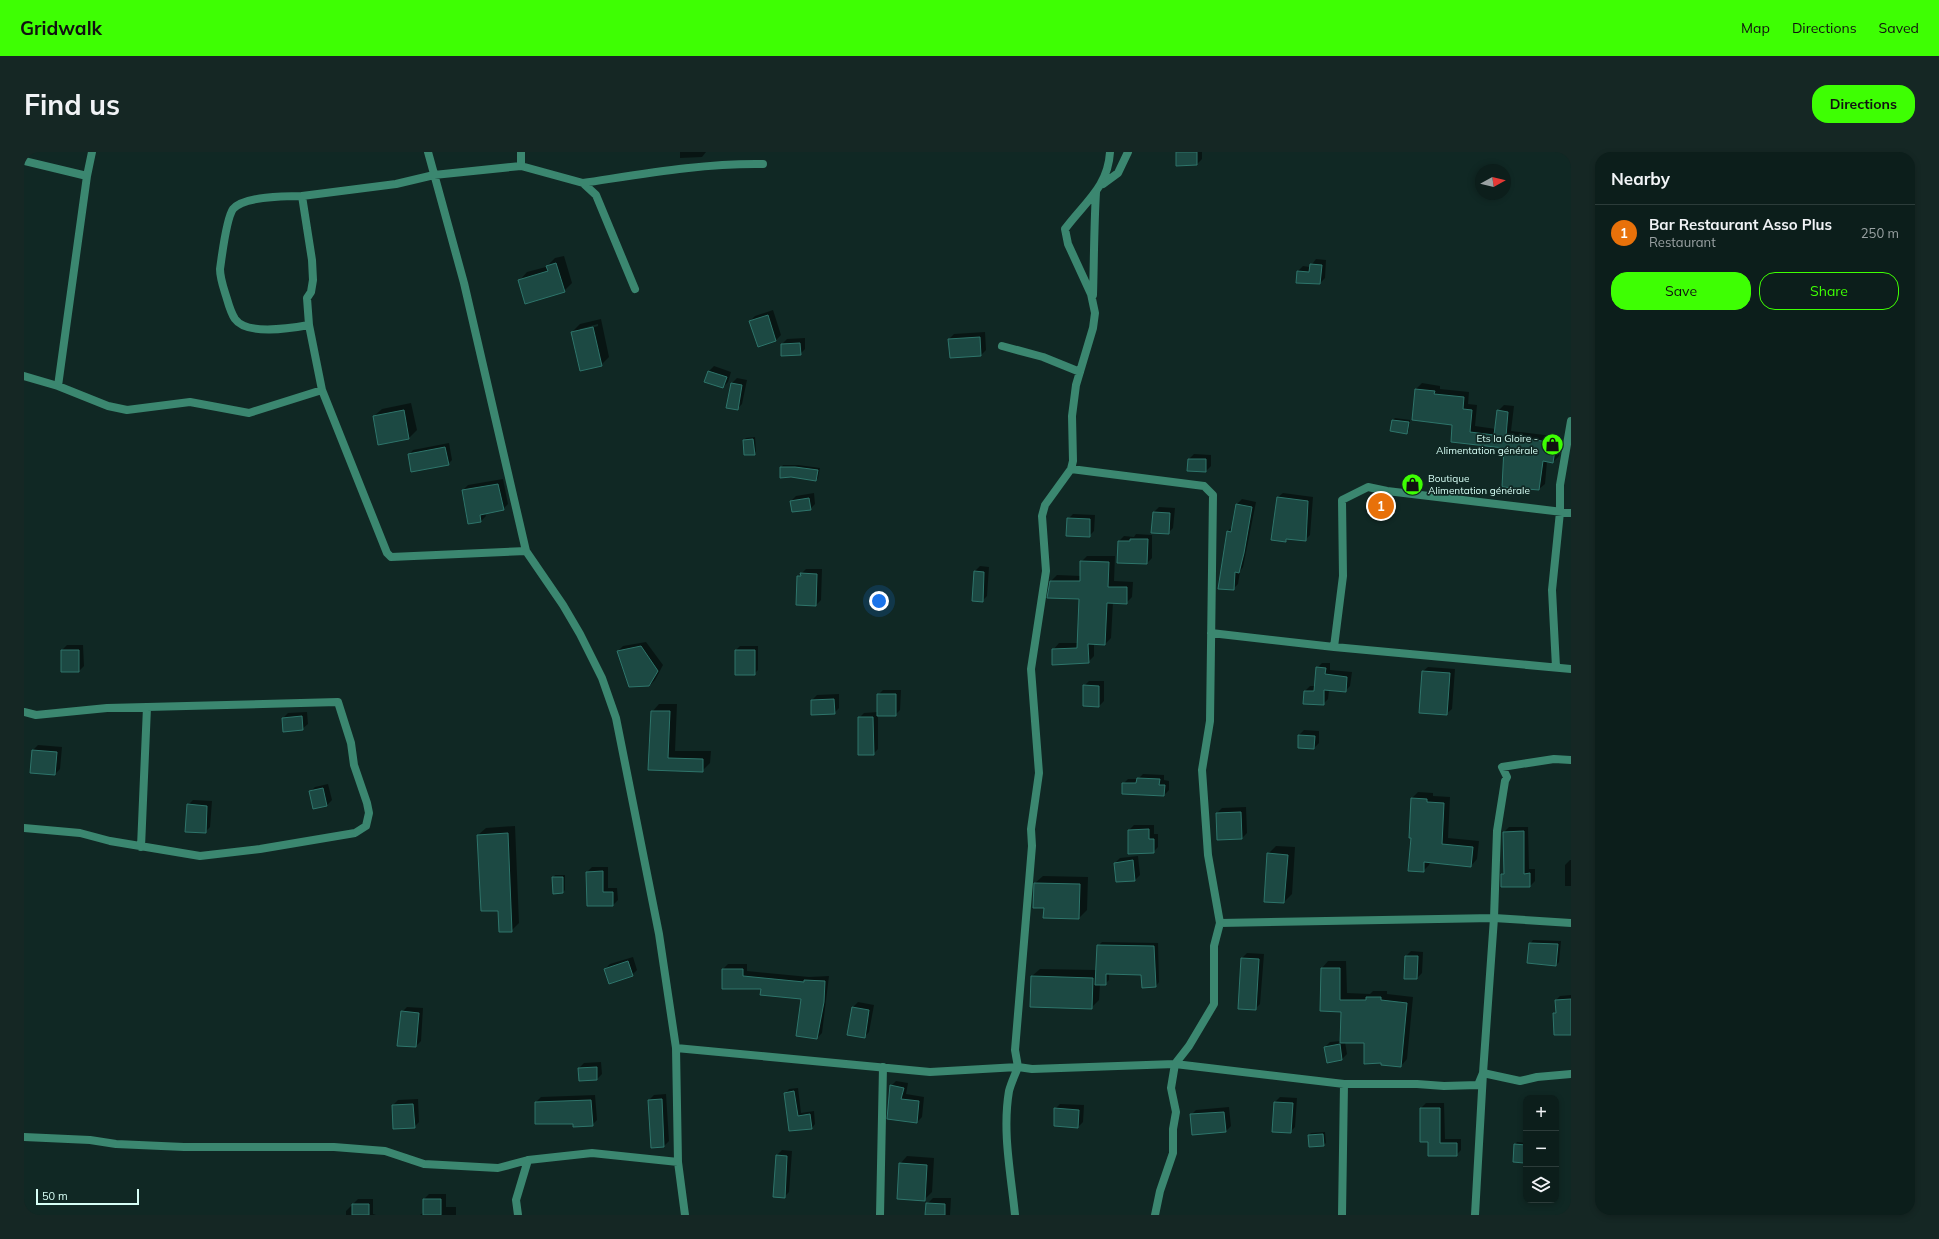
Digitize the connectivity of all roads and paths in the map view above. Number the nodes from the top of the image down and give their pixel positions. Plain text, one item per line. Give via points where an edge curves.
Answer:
1 (92, 152) edge
2 (428, 152) edge
3 (521, 152) edge
4 (1110, 152) edge
5 (1128, 152) edge
6 (24, 161) edge
7 (763, 164) dead end
8 (521, 166) junction
9 (434, 175) junction
10 (87, 176) junction
11 (583, 183) junction
12 (1102, 185) junction
13 (1096, 192) junction
14 (302, 196) junction
15 (635, 289) dead end
16 (1093, 304) junction
17 (310, 325) junction
18 (1002, 346) dead end
19 (1080, 372) junction
20 (24, 376) edge
21 (58, 386) junction
22 (322, 390) junction
23 (1571, 421) edge
24 (1071, 469) junction
25 (1560, 512) junction
26 (1571, 513) edge
27 (526, 551) junction
28 (1211, 633) junction
29 (1334, 646) junction
30 (1556, 667) junction
31 (1571, 669) edge
32 (147, 707) junction
33 (24, 712) edge
34 (1571, 760) edge
35 (24, 828) edge
36 (141, 847) junction
37 (1494, 918) junction
38 (1571, 923) edge
39 (1220, 924) junction
40 (676, 1048) junction
41 (1175, 1064) junction
42 (883, 1067) junction
43 (1018, 1067) junction
44 (1483, 1073) junction
45 (1571, 1074) edge
46 (1344, 1084) junction
47 (24, 1137) edge
48 (528, 1160) junction
49 (678, 1162) junction
50 (518, 1215) edge
51 (685, 1215) edge
52 (880, 1215) edge
53 (1015, 1215) edge
54 (1156, 1215) edge
55 (1342, 1215) edge
56 (1475, 1215) edge

1 - 10 street
2 - 9 street
3 - 8 street
4 - 12 street via 1109,167
5 - 12 street via 1118,173
6 - 10 street
7 - 11 street via 735,163 685,168
8 - 9 street
8 - 11 street
9 - 14 street via 396,184
9 - 27 street via 464,283
10 - 21 street
11 - 15 street via 596,195
12 - 13 street
13 - 16 street
13 - 16 street via 1065,229 1068,244
14 - 17 street via 312,260 313,280 307,298
14 - 17 street via 277,196 249,201 234,209 229,220 220,277 231,312 244,327 281,329
16 - 19 street via 1093,328
17 - 22 street
18 - 19 street via 1043,357
19 - 24 street via 1072,416
20 - 21 street
21 - 22 street via 108,406 127,410 190,402 249,413
22 - 27 street via 386,553 391,557
23 - 25 street via 1560,485
24 - 28 street via 1204,486 1213,494
24 - 43 street via 1046,505 1042,516 1046,571 1031,670 1039,773 1032,829 1015,1050
25 - 26 street
25 - 29 street via 1368,487 1342,500 1343,576
25 - 30 street via 1552,590
27 - 40 street via 580,634 602,678 616,718 659,934
28 - 29 street
28 - 39 street via 1210,721 1202,770 1208,855
29 - 30 street
30 - 31 street
32 - 33 street via 36,715
32 - 36 street
32 - 36 street via 338,702 369,813 366,826 355,833 260,848 200,856
34 - 37 street via 1554,759 1502,767 1507,777 1504,781 1497,831
35 - 36 street via 80,833
37 - 38 street
37 - 39 street
37 - 44 street
39 - 41 street via 1214,946 1214,1004
40 - 42 street
40 - 49 street
41 - 43 street
41 - 46 street
41 - 54 street via 1171,1088 1176,1112 1172,1152 1160,1191
42 - 43 street via 930,1072
42 - 52 street
43 - 53 street via 1010,1090 1008,1113 1008,1168
44 - 45 street via 1520,1081
44 - 46 street via 1478,1084
44 - 56 street
46 - 55 street
47 - 48 street via 184,1147 334,1147 385,1151 424,1164 498,1168
48 - 49 street via 592,1153
48 - 50 street via 516,1200
49 - 51 street

